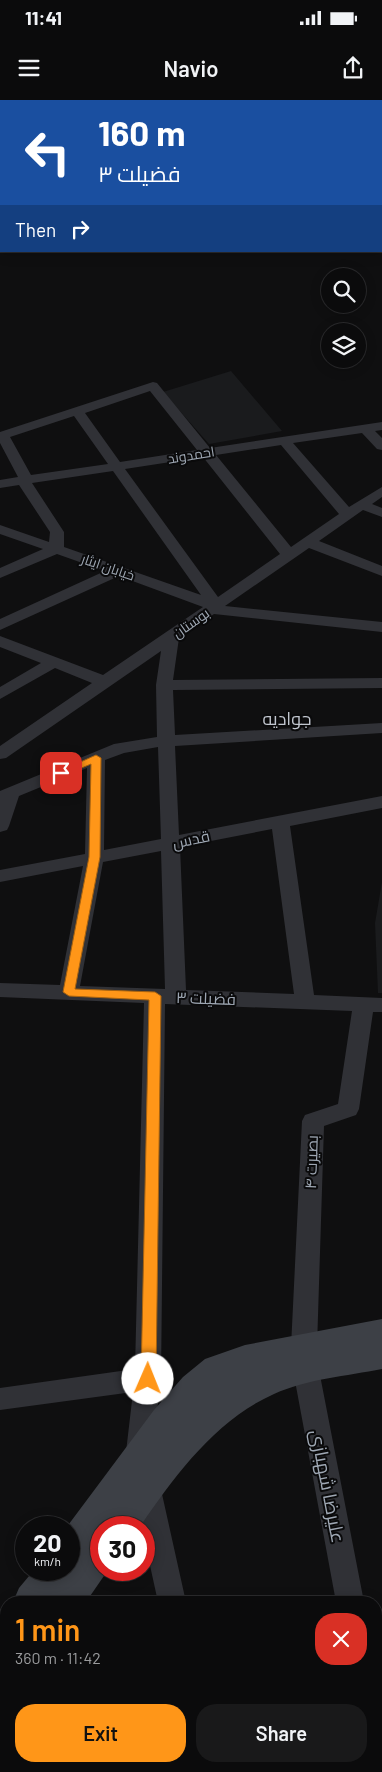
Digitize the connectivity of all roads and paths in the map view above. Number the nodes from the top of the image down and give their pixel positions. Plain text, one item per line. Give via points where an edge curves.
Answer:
1 (77, 410) junction
2 (382, 426) edge
3 (365, 428) junction
4 (1, 435) edge
5 (284, 441) junction
6 (382, 446) edge
7 (207, 452) junction
8 (116, 466) junction
9 (25, 480) junction
10 (0, 484) edge
11 (382, 491) edge
12 (362, 505) junction
13 (382, 513) edge
14 (348, 515) junction
15 (0, 529) edge
16 (308, 542) junction
17 (56, 549) junction
18 (289, 555) junction
19 (118, 571) junction
20 (382, 571) edge
21 (0, 574) edge
22 (213, 607) junction
23 (0, 624) edge
24 (382, 626) edge
25 (172, 636) junction
26 (0, 641) edge
27 (54, 662) junction
28 (105, 682) junction
29 (382, 683) edge
30 (164, 685) junction
31 (0, 694) edge
32 (382, 728) edge
33 (166, 742) junction
34 (0, 754) edge
35 (96, 758) junction
36 (5, 796) edge
37 (382, 802) edge
38 (280, 821) junction
39 (0, 826) edge
40 (170, 844) junction
41 (94, 857) junction
42 (0, 876) edge
43 (0, 990) edge
44 (69, 992) junction
45 (165, 996) junction
46 (305, 1002) junction
47 (373, 1004) edge
48 (382, 1334) edge
49 (382, 1354) edge
50 (305, 1358) junction
51 (148, 1379) junction
52 (0, 1399) edge
53 (142, 1473) junction
54 (122, 1516) edge
55 (80, 1543) edge
56 (90, 1563) edge
57 (49, 1581) edge
58 (38, 1596) edge
59 (66, 1596) edge
60 (171, 1596) edge
61 (349, 1596) edge

1 - 4 street
1 - 7 street via 153,386
1 - 8 street
2 - 3 street, احمدوند
3 - 5 street, احمدوند
3 - 6 street
4 - 9 street
5 - 7 street, احمدوند
5 - 14 street
7 - 8 street, احمدوند
7 - 18 street
8 - 9 street, احمدوند
8 - 22 street
9 - 10 street, احمدوند
9 - 17 street via 58,532
11 - 12 street, بوستان
12 - 13 street
12 - 14 street, بوستان
14 - 16 street, بوستان
15 - 17 street, خیابان ایثار
16 - 18 street, بوستان
16 - 20 street
17 - 19 street, خیابان ایثار
17 - 21 street
18 - 22 street, بوستان
19 - 22 street, خیابان ایثار
19 - 23 street
22 - 24 street, خیابان ایثار
22 - 25 street, بوستان
25 - 28 street, بوستان
25 - 30 street
26 - 27 street
27 - 28 street
27 - 31 street
28 - 34 street, بوستان
29 - 30 street
30 - 33 street
32 - 33 street
33 - 35 street via 118,749
33 - 40 street
35 - 36 street
35 - 41 street
36 - 39 street
37 - 38 street, قدس
38 - 40 street, قدس
38 - 46 street
40 - 41 street, قدس
40 - 45 street
41 - 42 street, قدس
41 - 44 street
43 - 44 street, فضیلت ۳
44 - 45 street, فضیلت ۳
45 - 46 street, فضیلت ۳
45 - 51 street
46 - 47 street, فضیلت ۳
47 - 50 street, بصیرت ۴ via 348,1109 313,1121
48 - 50 main road
49 - 50 main road
50 - 53 main road via 238,1396 206,1420 160,1467
50 - 61 street, علیرضا شهبازی
51 - 52 street
51 - 53 street
53 - 54 main road
53 - 55 main road
53 - 60 street
56 - 59 main road
57 - 58 main road

